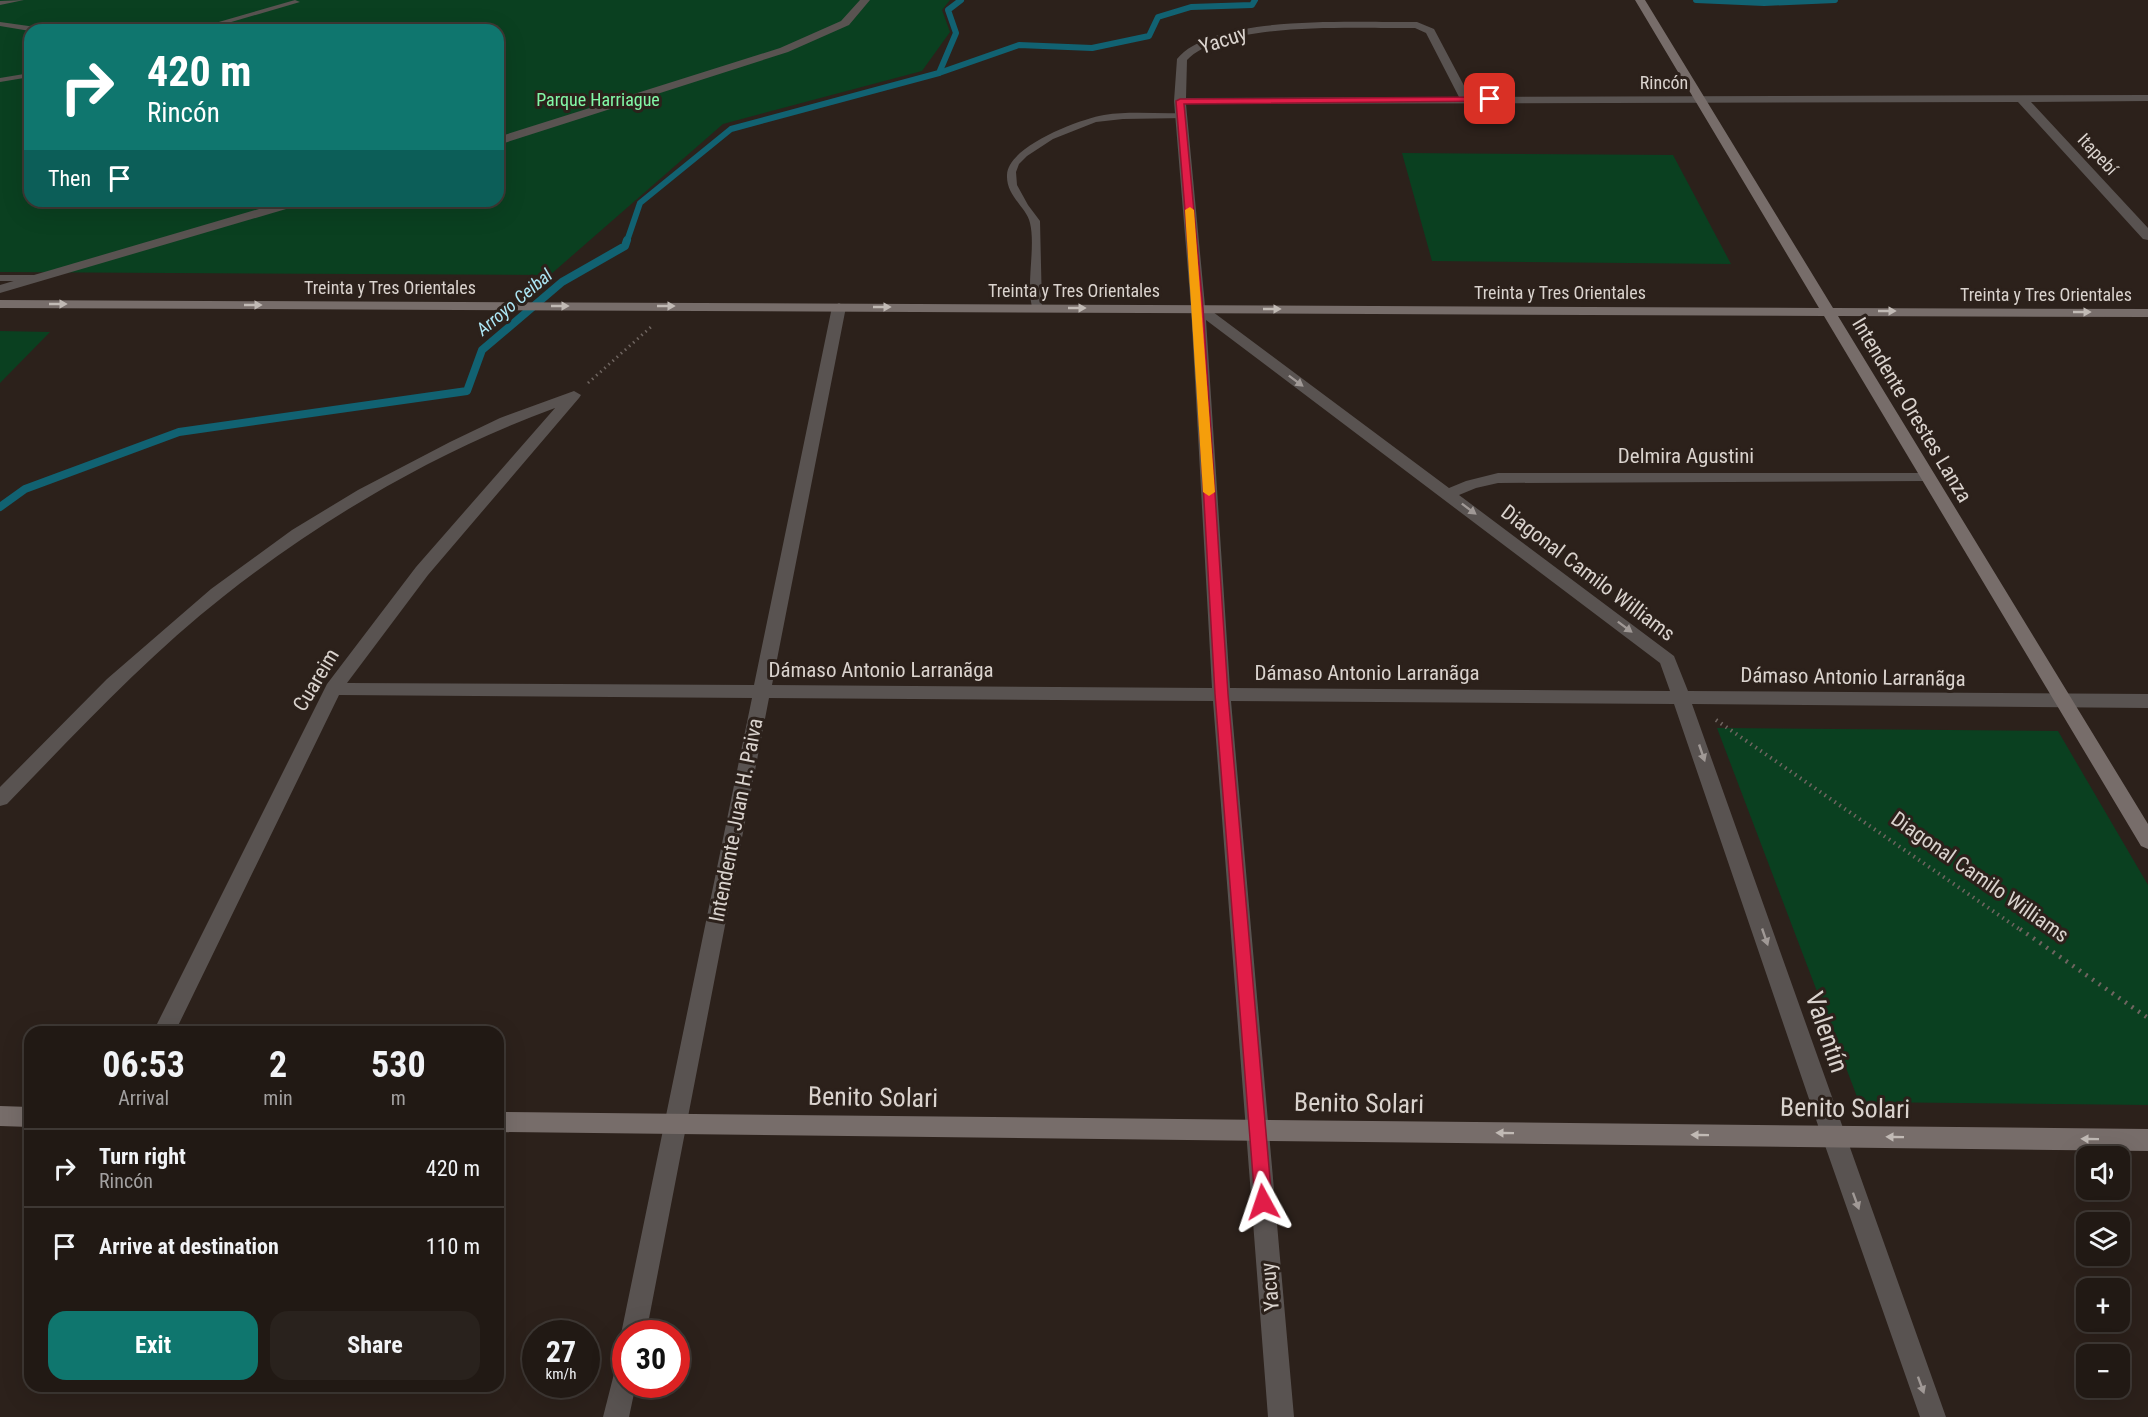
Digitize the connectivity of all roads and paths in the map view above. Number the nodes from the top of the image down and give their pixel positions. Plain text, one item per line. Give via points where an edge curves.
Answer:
1 (20, 0) edge
2 (865, 0) edge
3 (1640, 0) edge
4 (296, 2) dead end
5 (0, 3) edge
6 (0, 24) edge
7 (217, 24) edge
8 (24, 27) edge
9 (24, 76) edge
10 (0, 80) edge
11 (2021, 98) junction
12 (2148, 98) edge
13 (1466, 99) junction
14 (1700, 100) junction
15 (1180, 101) junction
16 (1182, 116) junction
17 (504, 139) edge
18 (278, 207) edge
19 (2148, 236) edge
20 (0, 278) edge
21 (34, 278) junction
22 (0, 290) edge
23 (0, 304) edge
24 (675, 306) junction
25 (839, 307) junction
26 (1037, 308) junction
27 (1198, 308) junction
28 (1828, 311) junction
29 (2148, 313) edge
30 (574, 395) junction
31 (1926, 476) junction
32 (1448, 494) junction
33 (333, 689) junction
34 (762, 692) junction
35 (1221, 694) junction
36 (1683, 697) junction
37 (2148, 701) edge
38 (2064, 702) junction
39 (0, 799) edge
40 (2148, 841) edge
41 (2148, 1018) edge
42 (167, 1026) edge
43 (0, 1116) edge
44 (24, 1116) edge
45 (504, 1122) edge
46 (675, 1124) junction
47 (1258, 1130) junction
48 (1833, 1137) junction
49 (2148, 1140) edge
50 (636, 1320) edge
51 (620, 1398) edge
52 (616, 1417) edge
53 (1281, 1417) edge
54 (1933, 1417) edge

1 - 5 lane
2 - 17 street via 845,23 784,50
3 - 14 street, Intendente Orestes Lanza
4 - 7 lane
6 - 8 lane
9 - 10 lane
11 - 12 street, Rincón
11 - 14 street, Rincón
11 - 19 street, Itapebí
13 - 14 street, Rincón
13 - 15 street, Rincón
13 - 15 street, Yacuy via 1430,32 1417,25 1261,28 1217,39 1191,50 1182,59
14 - 28 street, Intendente Orestes Lanza
15 - 16 street, Yacuy
16 - 26 lane via 1101,118 1055,134 1018,159 1011,172 1013,183 1023,207 1035,221
16 - 27 street, Yacuy
18 - 21 street
20 - 21 lane
21 - 22 street
23 -> 24 street, Treinta y Tres Orientales
24 - 25 street, Treinta y Tres Orientales
24 - 30 path
25 -> 26 street, Treinta y Tres Orientales
25 - 34 street, Intendente Juan H. Paiva
26 -> 27 street, Treinta y Tres Orientales
27 -> 28 street, Treinta y Tres Orientales
27 -> 32 street, Diagonal Camilo Williams
27 - 35 street, Yacuy
28 -> 29 street, Treinta y Tres Orientales
28 - 31 street, Intendente Orestes Lanza
30 - 33 street, Cuareim via 422,571
30 - 39 street via 505,421 454,446 298,534 217,593 113,684
31 - 32 street, Delmira Agustini via 1498,478
31 - 38 street, Intendente Orestes Lanza
32 -> 36 street, Diagonal Camilo Williams via 1668,660
33 - 34 street, Dámaso Antonio Larranãga
33 - 42 street, Cuareim
34 - 35 street, Dámaso Antonio Larranãga
34 - 46 street, Intendente Juan H. Paiva
35 - 36 street, Dámaso Antonio Larranãga
35 - 47 street, Yacuy
36 - 38 street, Dámaso Antonio Larranãga
36 - 41 path, Diagonal Camilo Williams
36 -> 48 street, Valentín
37 - 38 street, Dámaso Antonio Larranãga
38 - 40 street, Intendente Orestes Lanza
43 - 44 street
45 - 46 street, Benito Solari
46 - 47 street, Benito Solari
46 - 50 street, Intendente Juan H. Paiva
48 -> 47 street, Benito Solari
47 - 53 street, Yacuy
49 -> 48 street, Benito Solari
48 -> 54 street, Valentín
51 - 52 street

